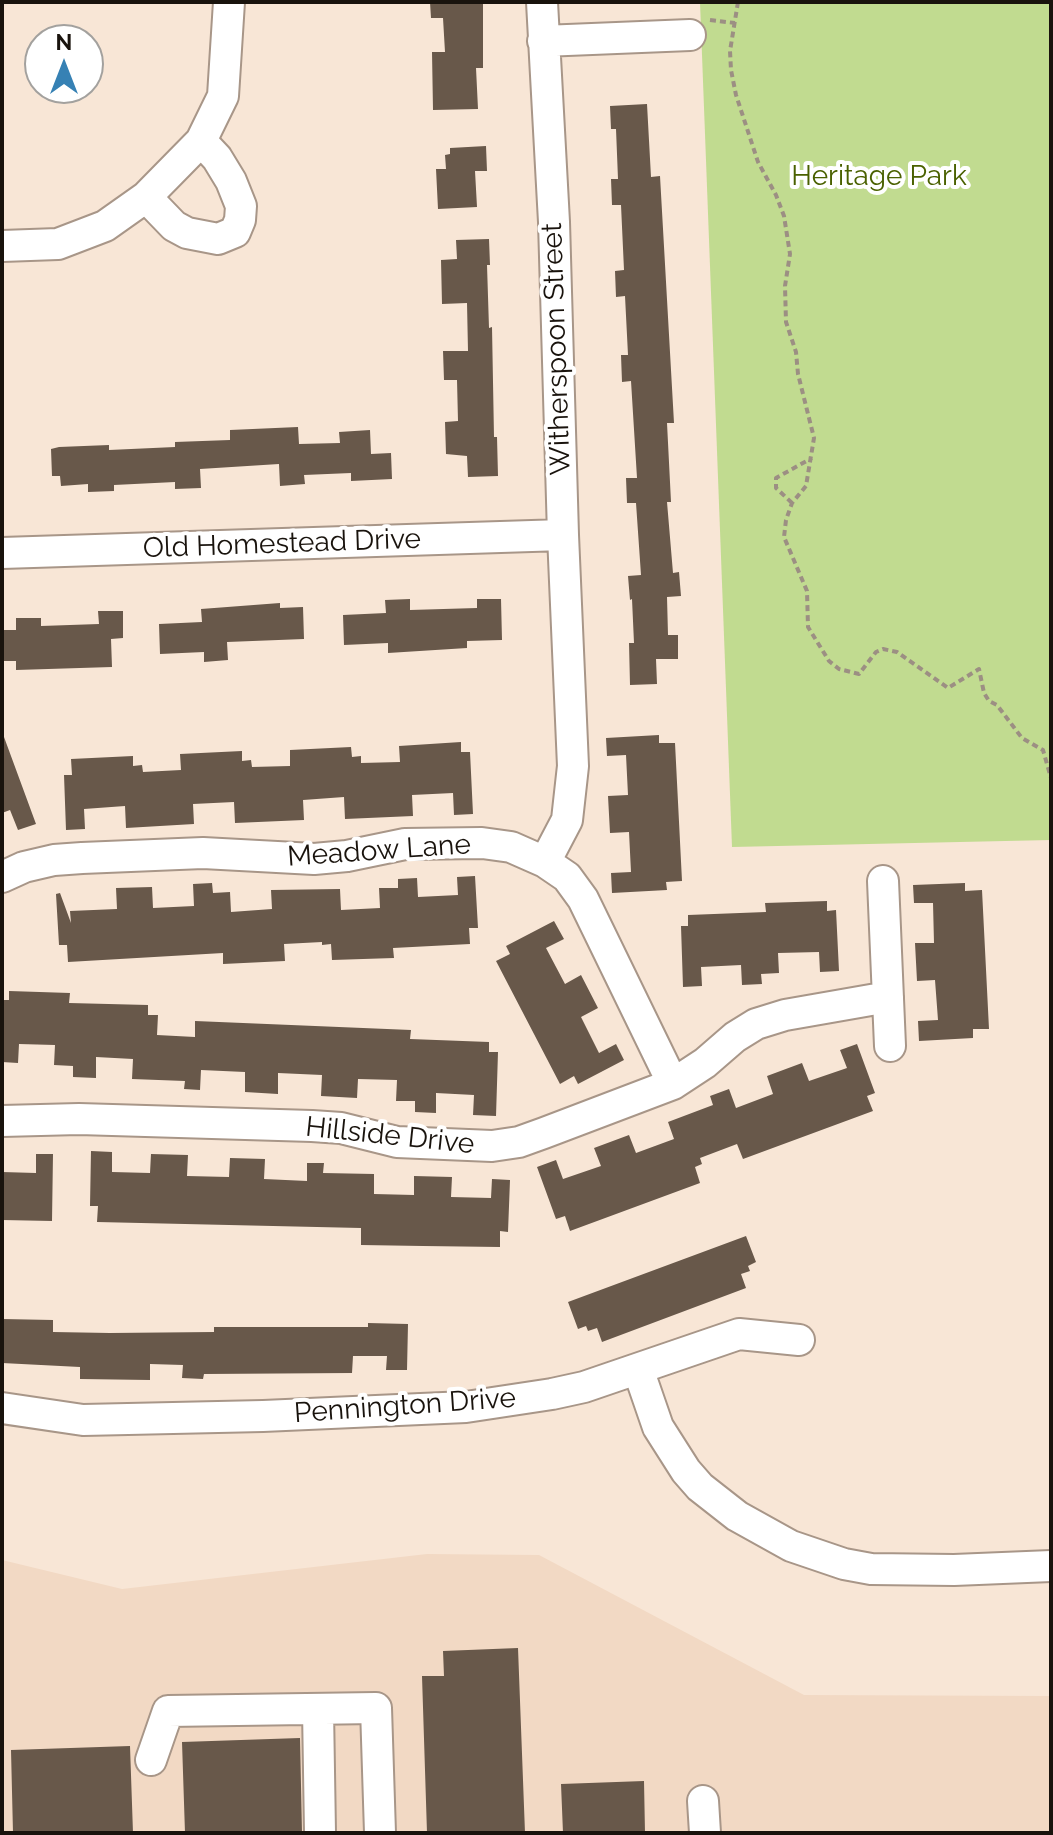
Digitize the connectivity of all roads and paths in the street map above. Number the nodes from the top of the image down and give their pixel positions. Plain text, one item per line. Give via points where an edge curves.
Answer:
1 (229, 2) edge
2 (542, 2) edge
3 (738, 2) edge
4 (735, 23) junction
5 (695, 27) joint
6 (543, 41) junction
7 (201, 141) junction
8 (146, 197) junction
9 (2, 246) edge
10 (812, 458) junction
11 (792, 503) junction
12 (563, 535) junction
13 (2, 553) edge
14 (1051, 778) edge
15 (545, 862) junction
16 (2, 877) edge
17 (883, 881) dead end
18 (888, 997) junction
19 (890, 1046) dead end
20 (673, 1084) junction
21 (2, 1121) edge
22 (799, 1340) dead end
23 (638, 1369) junction
24 (2, 1408) edge
25 (1051, 1566) edge
26 (318, 1709) junction
27 (151, 1760) dead end
28 (703, 1801) dead end
29 (320, 1833) edge
30 (380, 1833) edge
31 (705, 1833) edge

1 - 7 street via 223,96
2 - 6 street, Witherspoon Street
3 - 4 path
4 - 5 path
4 - 10 path via 730,51 736,95 758,162 784,216 790,254 786,322 814,438
5 - 6 street
6 - 12 street, Witherspoon Street
7 - 8 street
7 - 8 street via 217,158 241,206 235,232 218,239 187,233
8 - 9 street via 105,226 58,244
10 - 11 path via 806,486
10 - 11 path via 776,478 776,488
11 - 14 path via 784,537 807,591 808,627 829,661 859,674 876,652 897,652 948,688 979,669 989,701 1022,738 1043,750
12 - 13 street, Old Homestead Drive
12 - 15 street, Witherspoon Street via 573,766 567,820
15 - 16 street, Meadow Lane via 511,847 482,843 405,844 314,859 203,853 54,860
15 - 20 street, Meadow Lane via 567,877 583,899
17 - 18 street
18 - 19 street
18 - 20 street, Hillside Drive via 756,1024
20 - 21 street, Hillside Drive via 519,1142 492,1146 397,1142 312,1126
22 - 23 street, Pennington Drive via 739,1334
23 - 24 street, Pennington Drive via 552,1394 466,1407 83,1420
23 - 25 street via 658,1427 686,1471 718,1502 777,1539 871,1569
26 - 27 street via 168,1711
26 - 29 street
26 - 30 street via 376,1708
28 - 31 street

